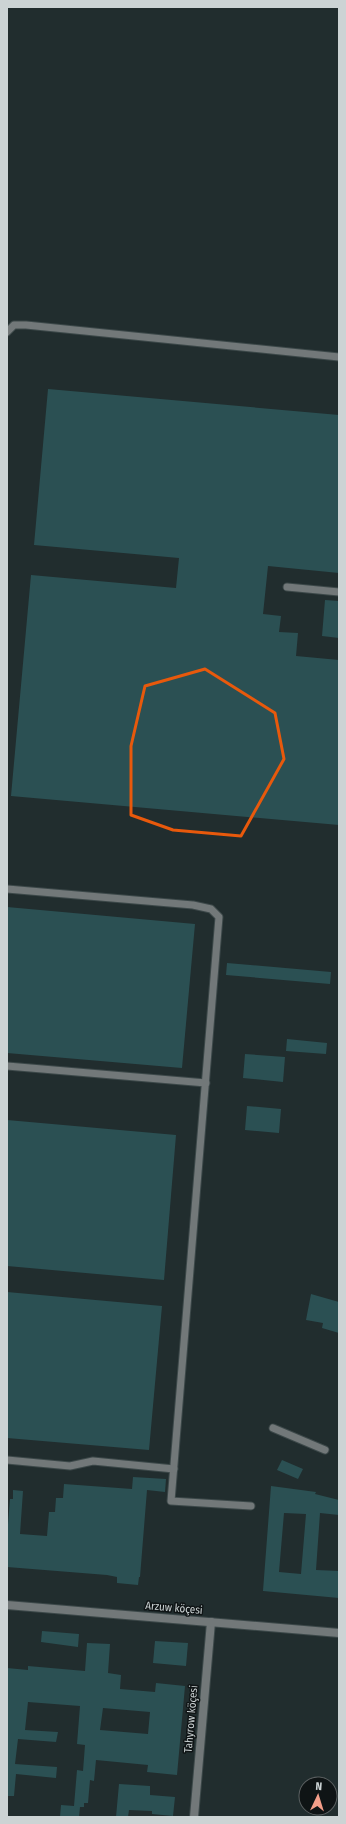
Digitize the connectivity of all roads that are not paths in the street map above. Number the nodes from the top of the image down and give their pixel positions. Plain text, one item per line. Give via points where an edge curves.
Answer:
1 (7, 332) edge
2 (339, 357) edge
3 (287, 587) dead end
4 (339, 592) edge
5 (7, 889) edge
6 (7, 1066) edge
7 (206, 1083) junction
8 (273, 1428) dead end
9 (326, 1450) dead end
10 (7, 1460) edge
11 (174, 1469) junction
12 (251, 1506) dead end
13 (7, 1605) edge
14 (211, 1622) junction
15 (339, 1633) edge
16 (194, 1817) edge

1 - 2 lane via 14,325 26,325
3 - 4 lane
5 - 7 lane via 193,905 211,909 219,917
6 - 7 lane
7 - 11 lane
8 - 9 lane
10 - 11 lane via 70,1466 93,1461
11 - 12 lane via 171,1501
13 - 14 street, Arzuw köçesi
14 - 15 street, Arzuw köçesi
14 - 16 street, Tahyrow köçesi

